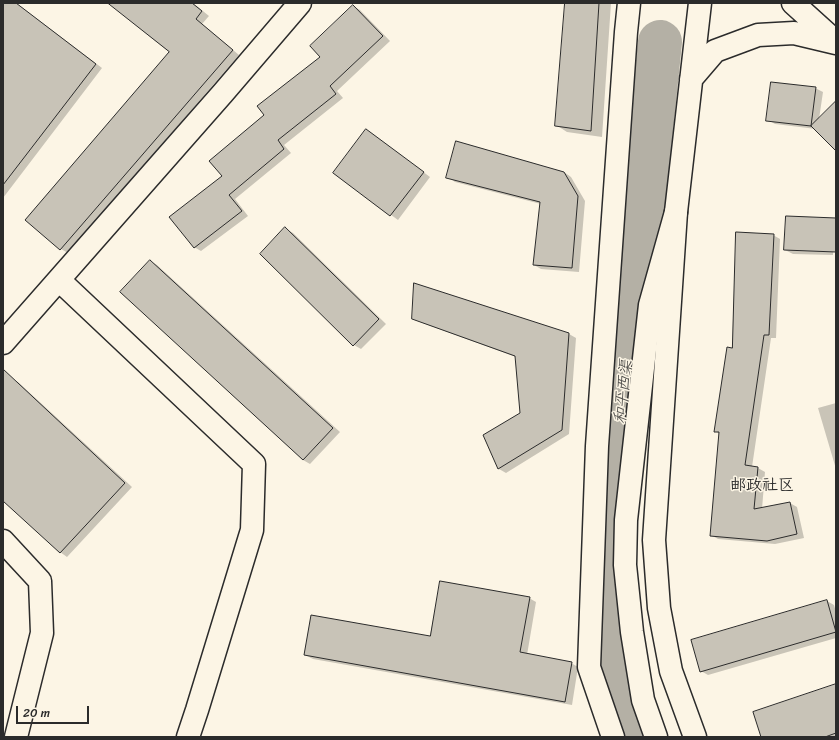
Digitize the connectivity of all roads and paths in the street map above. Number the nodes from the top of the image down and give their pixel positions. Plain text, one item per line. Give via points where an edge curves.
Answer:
1 (300, 3) edge
2 (629, 3) edge
3 (700, 3) edge
4 (793, 3) edge
5 (836, 43) edge
6 (691, 79) junction
7 (676, 212) junction
8 (59, 280) junction
9 (3, 343) edge
10 (3, 541) edge
11 (16, 737) edge
12 (188, 737) edge
13 (613, 737) edge
14 (656, 737) edge
15 (695, 737) edge

1 - 8 main road via 224,94
2 - 13 main road via 598,446 589,667
3 - 6 main road
4 - 5 main road
5 - 6 main road via 794,32 758,35 715,51
6 - 7 main road
7 - 14 main road via 650,305 626,520 625,565 630,612 643,700
7 - 15 main road via 654,540 659,608 671,671
8 - 9 main road
8 - 12 main road via 254,464 252,530
10 - 11 main road via 40,582 42,633

